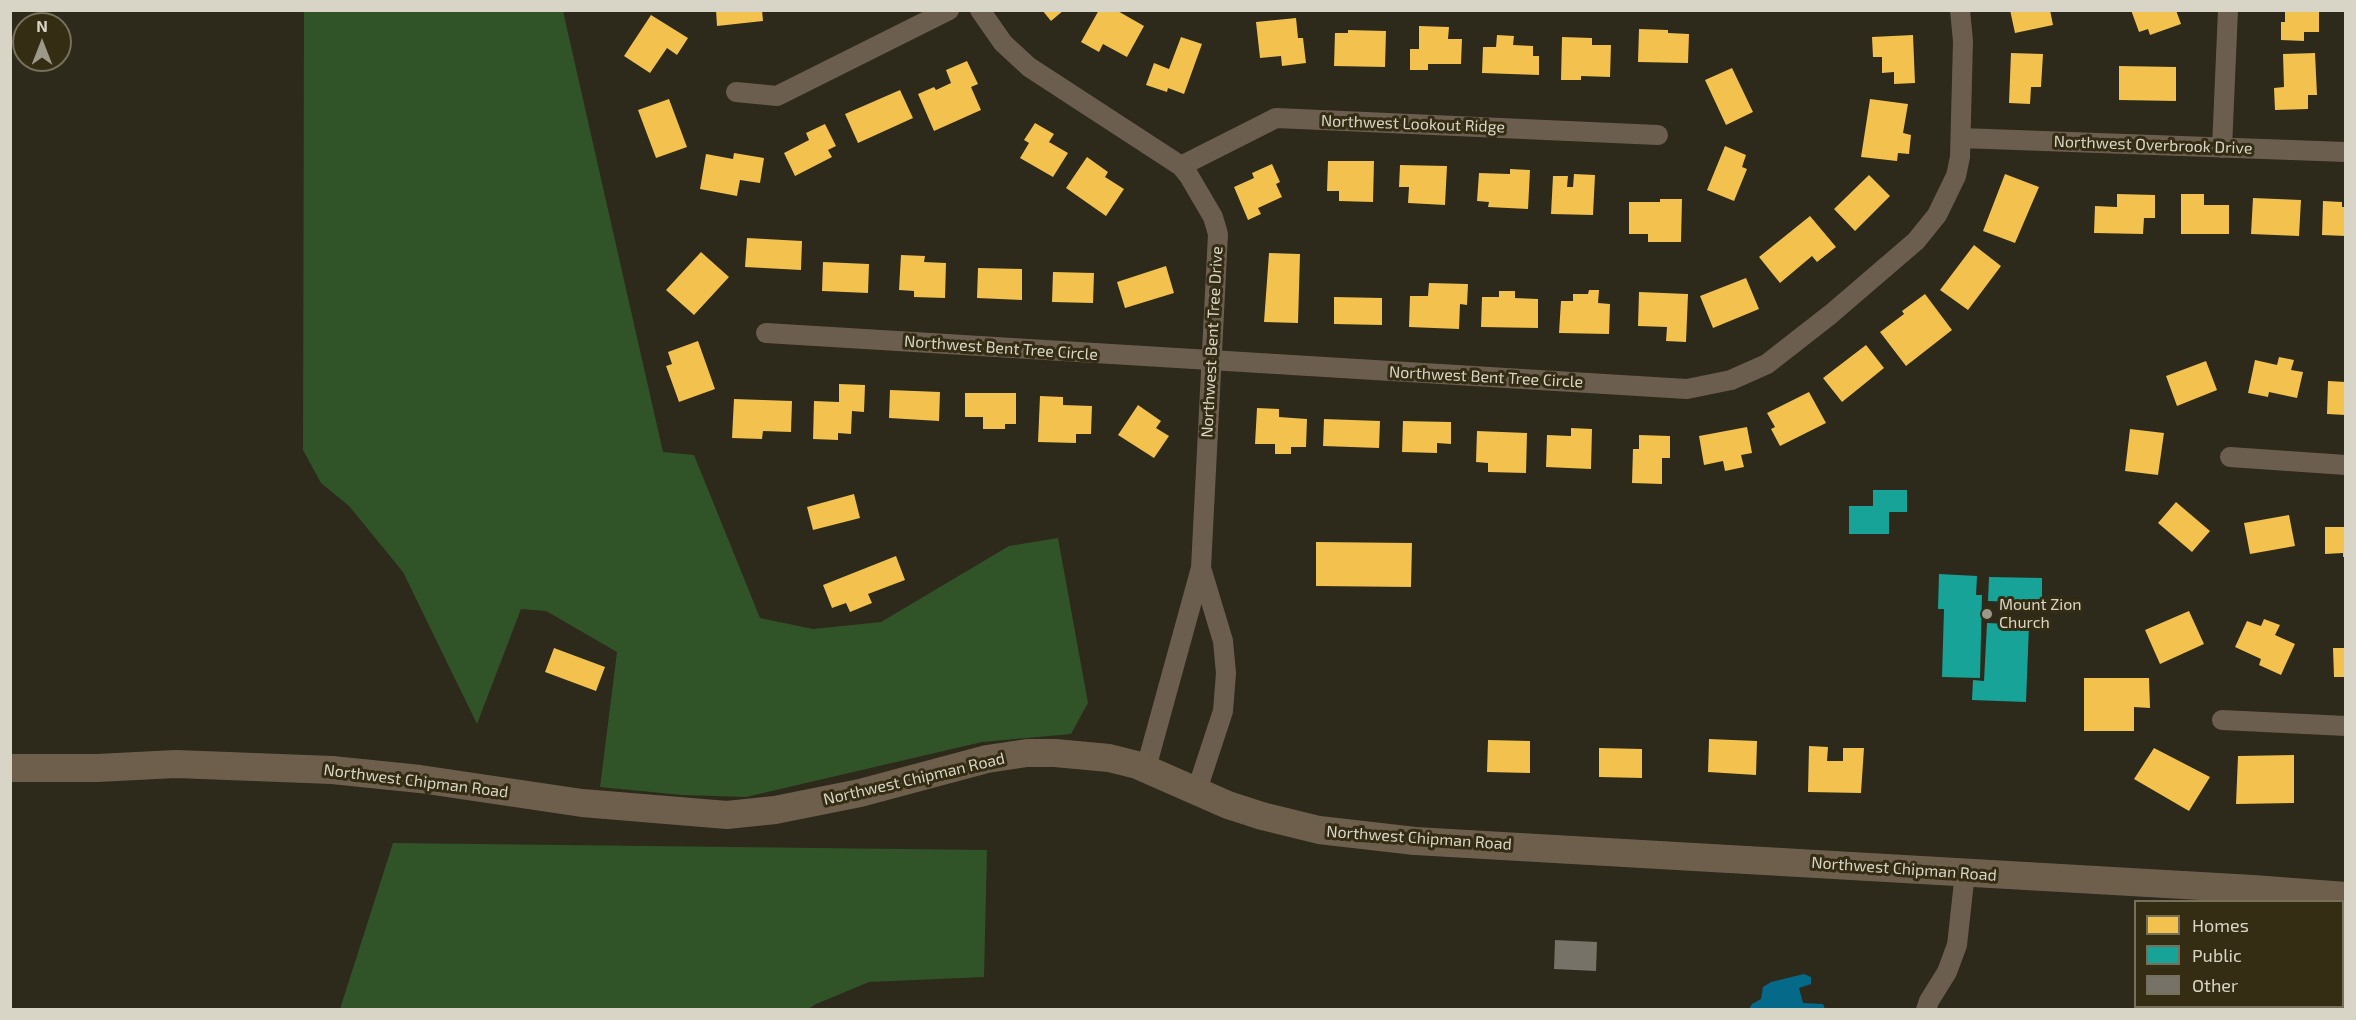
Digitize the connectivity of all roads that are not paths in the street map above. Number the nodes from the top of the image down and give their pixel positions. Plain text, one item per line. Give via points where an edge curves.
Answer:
1 (949, 10) edge
2 (980, 10) edge
3 (1960, 10) edge
4 (2228, 10) edge
5 (736, 92) dead end
6 (1658, 135) dead end
7 (1961, 138) junction
8 (2222, 148) junction
9 (2346, 152) edge
10 (1180, 166) junction
11 (766, 333) dead end
12 (1212, 361) junction
13 (2230, 457) dead end
14 (2346, 465) edge
15 (1201, 568) junction
16 (2222, 720) dead end
17 (2346, 726) edge
18 (10, 768) edge
19 (1146, 768) junction
20 (1197, 790) junction
21 (1965, 873) junction
22 (2253, 895) edge
23 (2346, 896) edge
24 (1924, 1007) edge

1 - 5 street via 777,96
2 - 10 street, Northwest Bent Tree Drive via 1003,43 1029,67
3 - 7 street, Northwest Bent Tree Circle
4 - 8 street
6 - 10 street, Northwest Lookout Ridge via 1276,118
7 - 8 street, Northwest Overbrook Drive
7 - 12 street, Northwest Bent Tree Circle via 1956,176 1937,215 1916,241 1767,364 1731,380 1687,389
8 - 9 street, Northwest Overbrook Drive
10 - 12 street, Northwest Bent Tree Drive via 1213,217 1218,234
11 - 12 street, Northwest Bent Tree Circle
12 - 15 street, Northwest Bent Tree Drive
13 - 14 street
15 - 19 street, Northwest Bent Tree Drive
15 - 20 street, Northwest Bent Tree Drive via 1223,641 1226,673 1222,711
16 - 17 street
18 - 19 main road, Northwest Chipman Road via 177,764 332,770 582,803 727,815 860,793 987,759 1027,753 1080,754
19 - 20 main road, Northwest Chipman Road
20 - 21 main road, Northwest Chipman Road via 1228,805 1319,830 1415,841
21 - 22 main road, Northwest Chipman Road
21 - 24 street via 1957,945 1947,972
22 - 23 main road, Northwest Chipman Road

